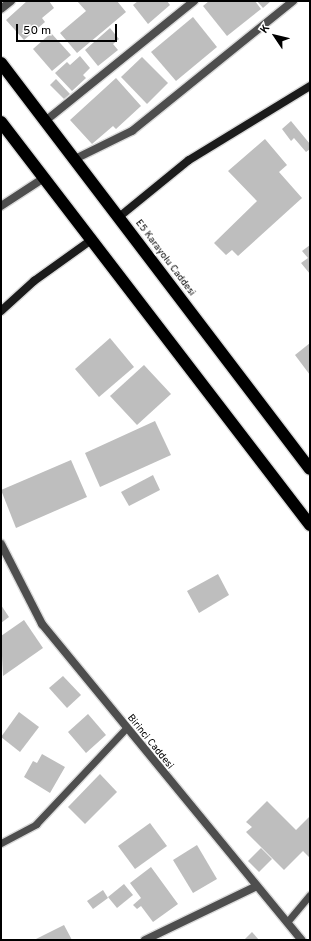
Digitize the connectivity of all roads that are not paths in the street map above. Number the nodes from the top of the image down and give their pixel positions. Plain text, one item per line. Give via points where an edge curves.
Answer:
1 (11, 1) edge
2 (194, 1) edge
3 (293, 1) edge
4 (1, 9) edge
5 (1, 62) edge
6 (310, 86) edge
7 (1, 122) edge
8 (44, 122) junction
9 (75, 159) junction
10 (44, 178) junction
11 (1, 206) edge
12 (119, 217) junction
13 (91, 240) junction
14 (1, 312) edge
15 (310, 469) edge
16 (310, 525) edge
17 (1, 544) edge
18 (126, 728) junction
19 (1, 843) edge
20 (257, 886) junction
21 (310, 896) edge
22 (287, 922) junction
23 (144, 940) edge
24 (302, 940) edge

1 - 4 street
2 - 8 street
3 - 9 street via 132,131
5 - 8 highway, E5 Karayolu Caddesi
6 - 12 street via 244,129 189,160
7 - 10 highway
8 - 9 highway, E5 Karayolu Caddesi
9 - 12 highway, E5 Karayolu Caddesi
10 - 11 street
10 - 13 highway
12 - 15 highway, E5 Karayolu Caddesi
13 - 14 street via 34,281
13 - 16 highway
17 - 18 street, Birinci Caddesi via 42,624
18 - 19 lane via 36,824
18 - 20 street, Birinci Caddesi
20 - 22 street, Birinci Caddesi
20 - 23 street
21 - 22 lane
22 - 24 street, Birinci Caddesi

